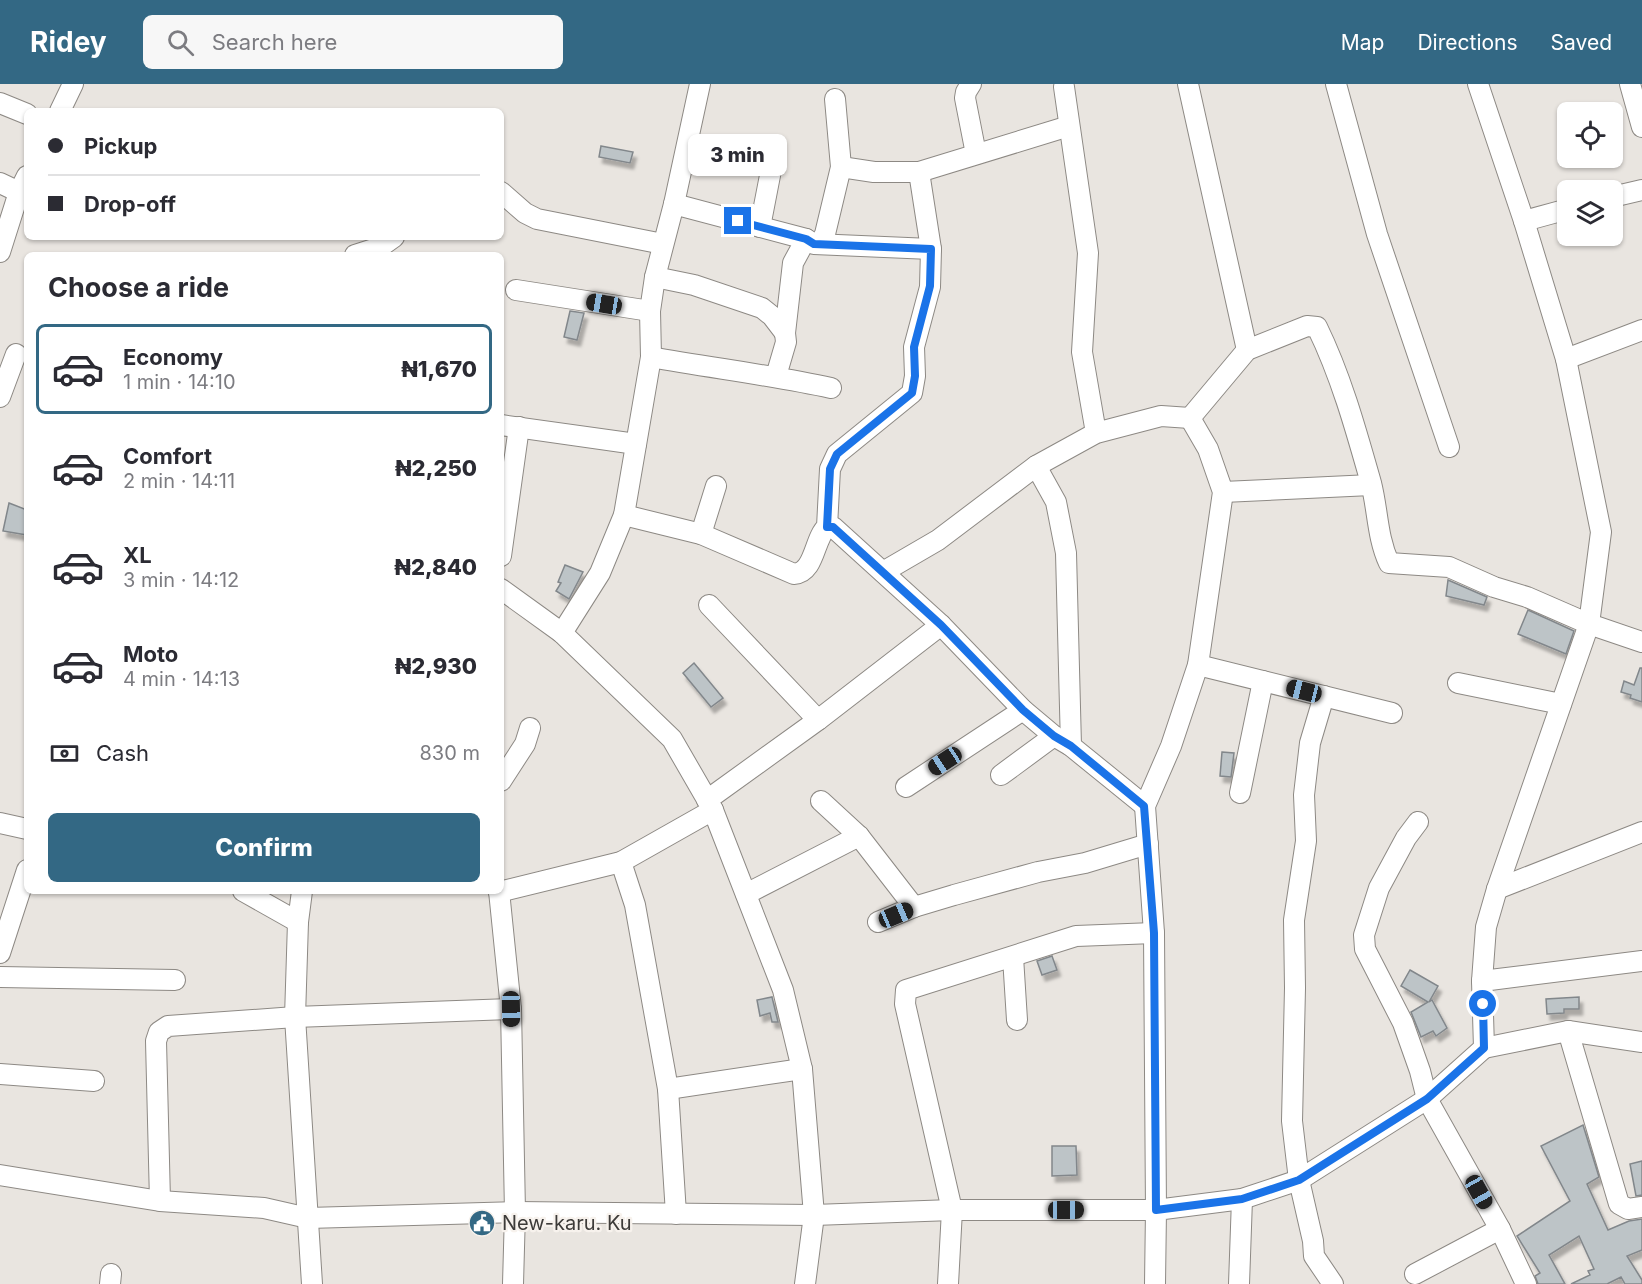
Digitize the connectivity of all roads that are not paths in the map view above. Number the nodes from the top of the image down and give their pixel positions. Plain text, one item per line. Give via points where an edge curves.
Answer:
1 (73, 84) edge
2 (700, 84) edge
3 (971, 84) edge
4 (1188, 84) edge
5 (1336, 84) edge
6 (1478, 84) edge
7 (1630, 84) edge
8 (1064, 85) edge
9 (835, 99) dead end
10 (0, 104) edge
11 (61, 108) edge
12 (24, 113) edge
13 (1069, 126) junction
14 (1642, 127) edge
15 (976, 154) junction
16 (772, 160) dead end
17 (841, 167) junction
18 (919, 172) junction
19 (0, 183) edge
20 (23, 184) edge
21 (1642, 190) edge
22 (1623, 194) edge
23 (504, 195) edge
24 (674, 204) junction
25 (1557, 212) edge
26 (1524, 221) junction
27 (760, 227) junction
28 (390, 240) edge
29 (813, 241) junction
30 (663, 244) junction
31 (931, 249) junction
32 (0, 252) edge
33 (366, 252) edge
34 (655, 277) junction
35 (516, 290) dead end
36 (650, 311) junction
37 (781, 321) junction
38 (1642, 330) edge
39 (1247, 350) junction
40 (14, 354) edge
41 (651, 357) junction
42 (1566, 359) junction
43 (776, 376) junction
44 (831, 388) dead end
45 (0, 397) edge
46 (1190, 418) junction
47 (510, 426) edge
48 (1096, 433) junction
49 (636, 444) junction
50 (1449, 447) dead end
51 (1036, 466) junction
52 (1371, 485) junction
53 (716, 486) dead end
54 (1223, 492) junction
55 (504, 513) edge
56 (624, 515) junction
57 (827, 527) junction
58 (701, 534) junction
59 (883, 572) junction
60 (504, 591) edge
61 (709, 605) dead end
62 (1590, 624) junction
63 (941, 625) junction
64 (561, 633) junction
65 (1642, 642) edge
66 (1198, 665) junction
67 (1263, 681) junction
68 (1458, 684) dead end
69 (1324, 696) junction
70 (1561, 704) junction
71 (1023, 710) junction
72 (1392, 713) dead end
73 (818, 720) junction
74 (530, 728) dead end
75 (1063, 741) junction
76 (1001, 775) dead end
77 (504, 776) edge
78 (906, 787) dead end
79 (1240, 793) dead end
80 (821, 801) dead end
81 (710, 805) junction
82 (1144, 806) junction
83 (1418, 822) dead end
84 (0, 823) edge
85 (24, 828) edge
86 (1642, 832) edge
87 (859, 836) junction
88 (1148, 843) junction
89 (621, 862) junction
90 (24, 879) edge
91 (1497, 889) junction
92 (504, 890) edge
93 (248, 894) edge
94 (302, 894) edge
95 (500, 894) edge
96 (746, 894) junction
97 (914, 907) junction
98 (298, 922) junction
99 (878, 922) dead end
100 (1154, 933) junction
101 (0, 953) edge
102 (1013, 957) junction
103 (1642, 961) edge
104 (0, 977) edge
105 (175, 980) dead end
106 (1482, 981) junction
107 (511, 1009) junction
108 (295, 1017) junction
109 (1017, 1020) dead end
110 (1568, 1031) junction
111 (1642, 1042) edge
112 (1484, 1048) junction
113 (802, 1069) junction
114 (0, 1074) edge
115 (94, 1081) dead end
116 (668, 1089) junction
117 (1427, 1099) junction
118 (0, 1175) edge
119 (1299, 1180) junction
120 (1242, 1199) junction
121 (160, 1202) junction
122 (1642, 1207) edge
123 (952, 1210) junction
124 (1156, 1210) junction
125 (515, 1212) junction
126 (676, 1214) junction
127 (814, 1215) junction
128 (308, 1218) junction
129 (1500, 1229) junction
130 (1415, 1274) dead end
131 (312, 1284) edge
132 (513, 1284) edge
133 (805, 1284) edge
134 (948, 1284) edge
135 (1155, 1284) edge
136 (1239, 1284) edge
137 (1334, 1284) edge
138 (1526, 1284) edge

1 - 11 street
2 - 24 street
3 - 15 street via 965,98
4 - 39 street
5 - 50 street via 1377,234
6 - 26 street
7 - 14 street
8 - 13 street
9 - 17 street
10 - 12 street
13 - 15 street
13 - 48 street via 1088,253 1082,352
15 - 18 street
16 - 27 street
17 - 18 street
17 - 29 street via 825,234
18 - 31 street
19 - 20 street
20 - 32 street
21 - 22 street
23 - 30 street via 537,219
24 - 27 street
24 - 30 street
25 - 26 street
26 - 42 street
27 - 29 street
28 - 33 street
29 - 31 street
29 - 37 street via 793,262
30 - 34 street
31 - 57 street via 930,286 914,347 912,393 837,454 830,469
34 - 36 street
34 - 37 street via 694,285 762,308
35 - 36 street
36 - 41 street
37 - 43 street via 786,342
38 - 42 street
39 - 46 street
39 - 52 street via 1307,326 1317,327 1338,372
40 - 45 street
41 - 43 street
41 - 49 street
42 - 62 street via 1601,532
43 - 44 street
46 - 48 street via 1161,416
46 - 54 street via 1208,449
47 - 49 street
47 - 55 street
48 - 51 street
49 - 56 street
51 - 59 street via 938,540
51 - 75 street via 1056,502 1066,552
52 - 54 street
52 - 62 street via 1382,547 1389,563 1449,567
53 - 58 street
54 - 66 street
56 - 58 street
56 - 64 street via 600,573
57 - 58 street via 804,570 794,574
57 - 59 street via 833,527
59 - 63 street
60 - 64 street
61 - 73 street
62 - 65 street
62 - 70 street
63 - 71 street
63 - 73 street
64 - 81 street via 672,739
66 - 67 street
66 - 82 street via 1171,746
67 - 69 street
67 - 79 street
68 - 70 street
69 - 72 street
69 - 119 street via 1310,743 1304,795 1306,842 1294,920 1292,1121
70 - 91 street
71 - 75 street
71 - 78 street
73 - 81 street
74 - 77 street via 525,744
75 - 76 street
75 - 82 street
80 - 87 street
81 - 89 street
81 - 96 street
82 - 88 street
83 - 117 street via 1379,888 1364,935 1365,949 1403,1023
84 - 85 street
86 - 91 street
87 - 96 street
87 - 97 street
88 - 97 street
88 - 100 street
89 - 92 street
89 - 116 street via 635,905
90 - 101 street
91 - 106 street via 1486,927
93 - 98 street
94 - 98 street
95 - 107 street
96 - 113 street via 783,990
97 - 99 street
98 - 108 street
100 - 102 street via 1076,936
100 - 124 street
102 - 109 street
102 - 123 street via 906,990 905,1004
103 - 106 street
104 - 105 street
106 - 112 street
107 - 108 street
107 - 125 street
108 - 121 street via 168,1026 159,1032 156,1041
108 - 128 street
110 - 111 street
110 - 112 street
110 - 122 street via 1619,1204 1628,1209
112 - 117 street
113 - 116 street
113 - 127 street
114 - 115 street
116 - 126 street
117 - 119 street
117 - 129 street
118 - 121 street
119 - 120 street
119 - 137 street via 1314,1256
120 - 124 street
120 - 136 street
121 - 128 street via 264,1208
123 - 124 street
123 - 127 street
123 - 134 street
124 - 135 street
125 - 126 street
125 - 128 street
125 - 132 street
126 - 127 street
127 - 133 street
128 - 131 street
129 - 130 street
129 - 138 street

